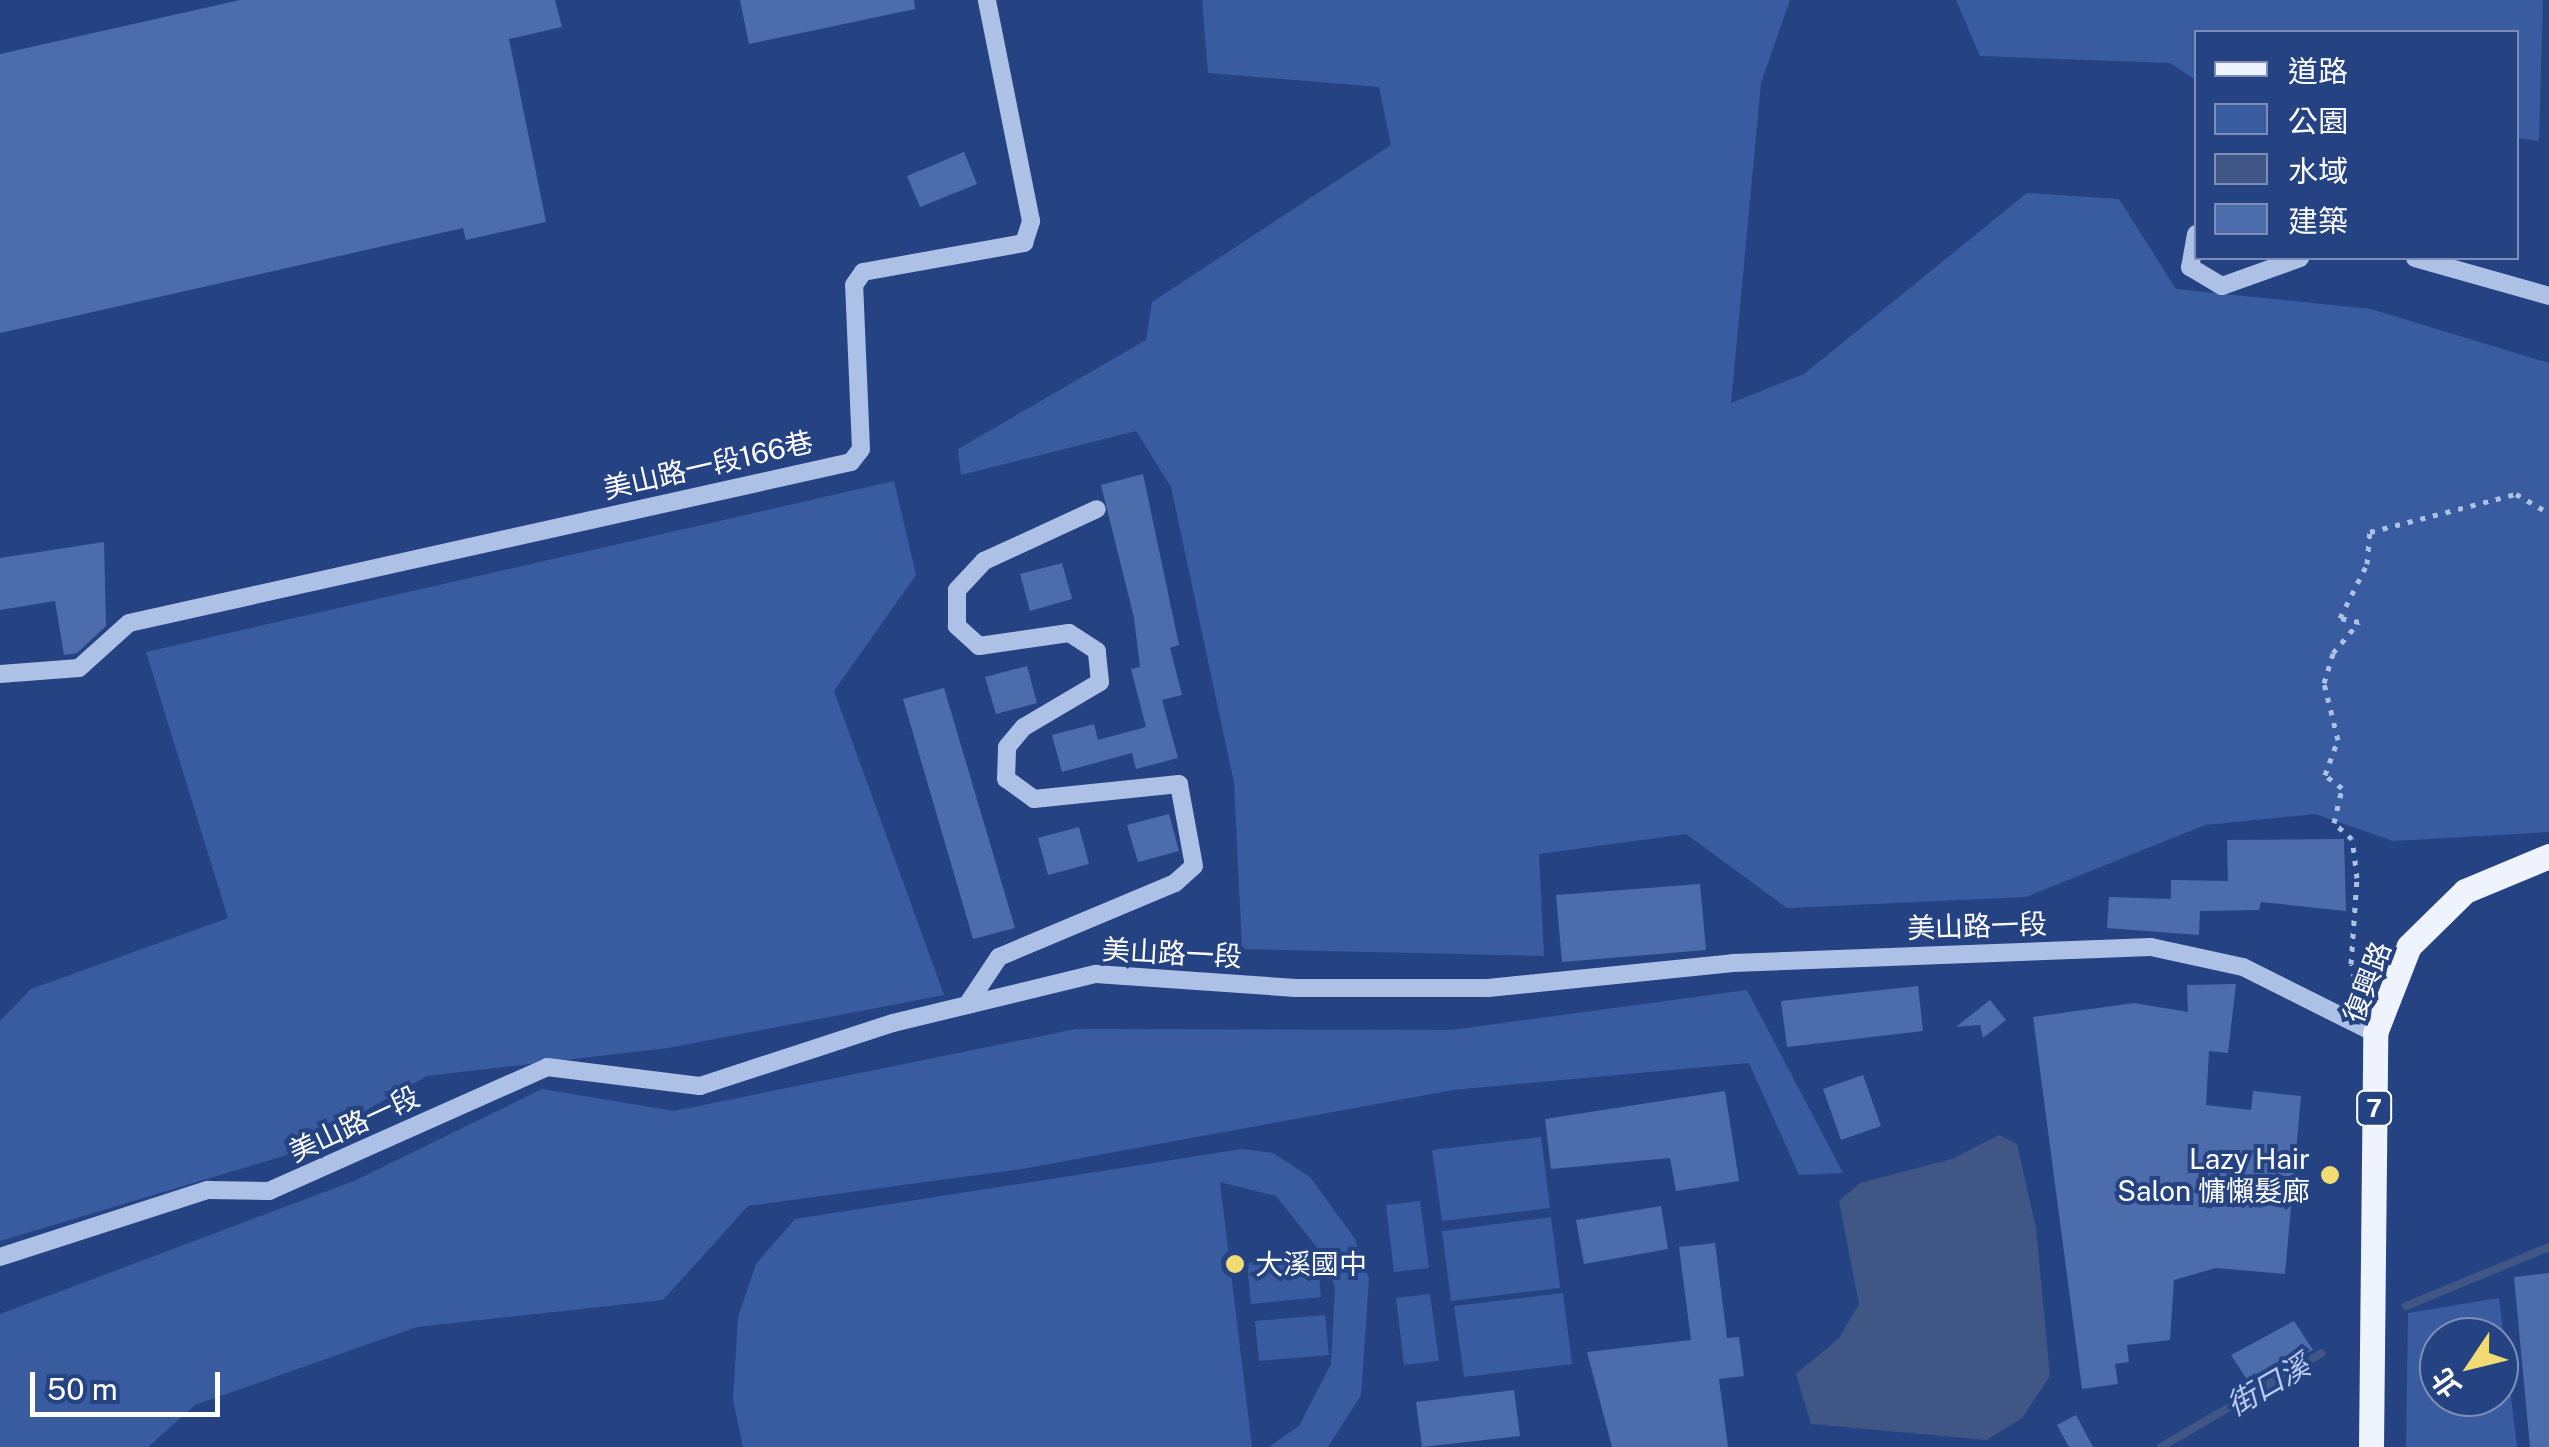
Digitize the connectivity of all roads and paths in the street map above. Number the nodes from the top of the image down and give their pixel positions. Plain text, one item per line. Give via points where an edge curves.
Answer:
1 (987, 0) edge
2 (2194, 245) edge
3 (2294, 260) edge
4 (2421, 260) edge
5 (2549, 296) edge
6 (1097, 509) dead end
7 (2549, 513) edge
8 (0, 674) edge
9 (2549, 856) edge
10 (967, 1005) junction
11 (2375, 1033) junction
12 (0, 1258) edge
13 (2371, 1447) edge

1 - 8 street, 美山路一段166巷 via 1028,232 1024,243 863,272 854,285 860,448 850,462 129,623 79,668
2 - 3 street via 2190,267 2222,286
4 - 5 street
6 - 10 street via 984,560 958,590 956,626 979,646 1069,633 1097,651 1100,682 1024,727 1007,748 1006,779 1034,799 1180,784 1194,866 1176,883 999,957
7 - 11 path via 2516,494 2370,532 2367,564 2340,618 2359,622 2333,653 2324,684 2338,740 2325,775 2342,788 2332,802 2354,858 2359,944 2351,964
9 - 11 main road, 復興路 / 7 via 2465,891 2409,946
10 - 11 street, 美山路一段 via 1096,974 1296,988 1488,988 1732,962 2151,947 2243,967
10 - 12 street, 美山路一段 via 700,1086 547,1067 269,1191 208,1190
11 - 13 main road, 復興路 / 7

